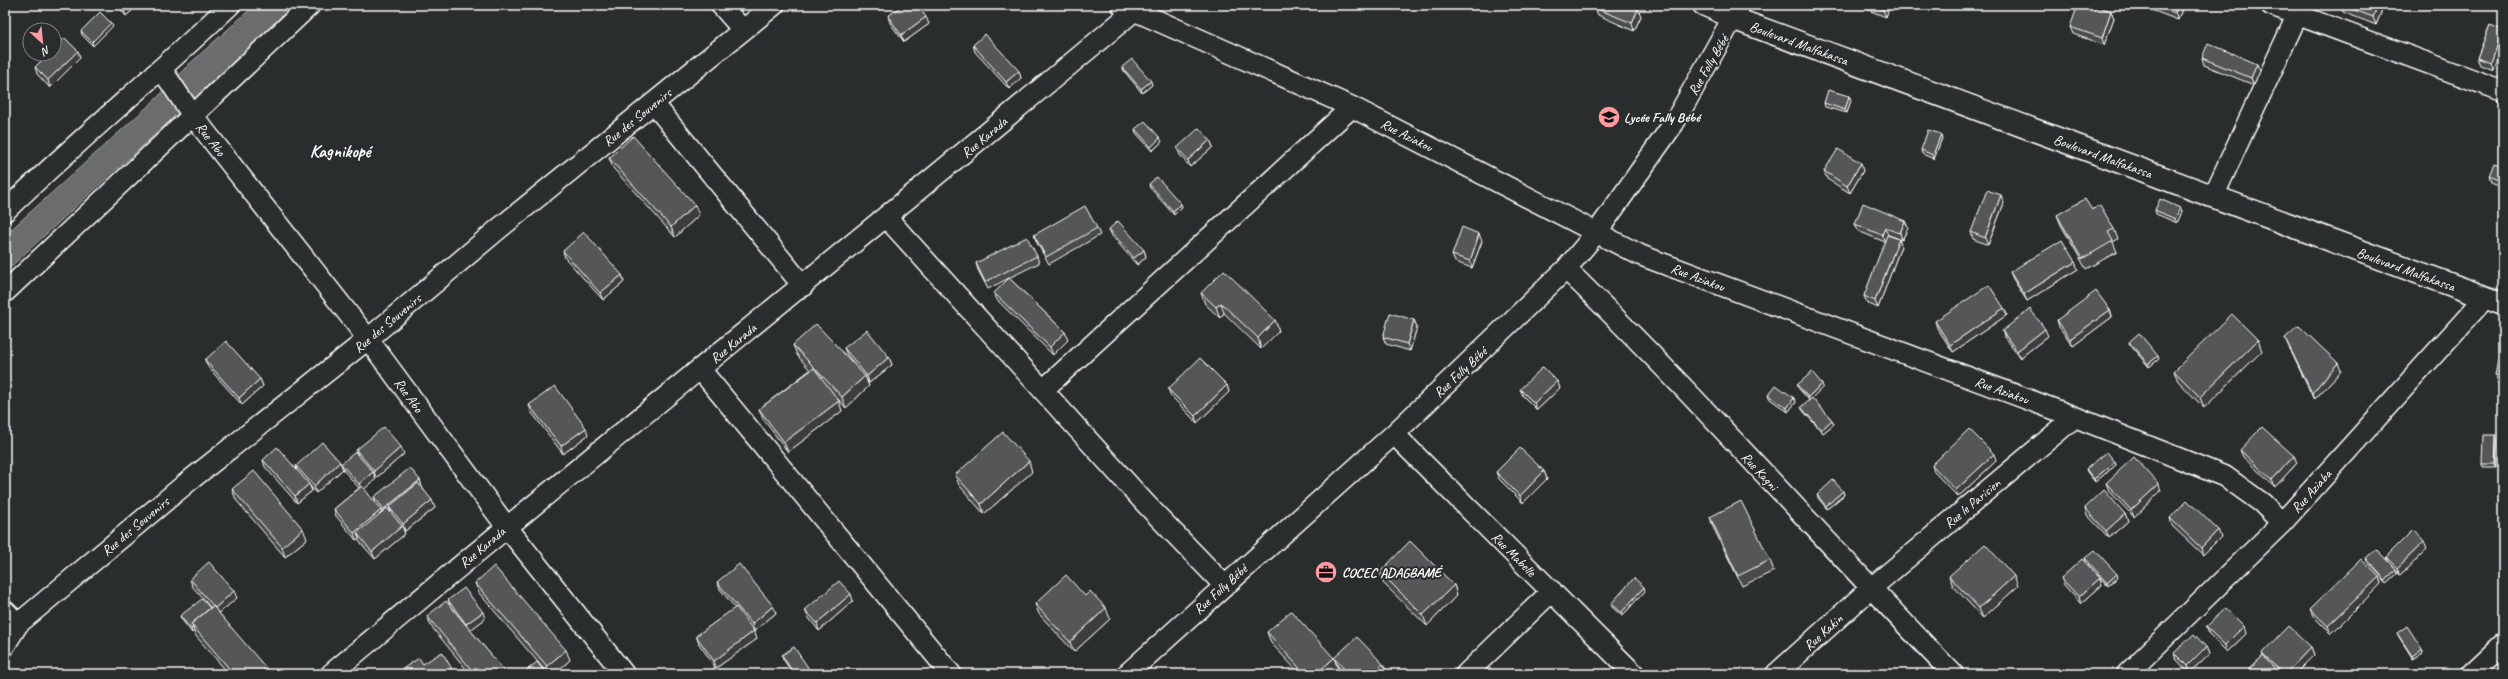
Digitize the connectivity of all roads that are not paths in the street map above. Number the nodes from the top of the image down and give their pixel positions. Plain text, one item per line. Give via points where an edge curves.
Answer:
1 (230, 5) edge
2 (310, 5) edge
3 (721, 5) edge
4 (774, 5) edge
5 (1703, 5) edge
6 (2271, 5) edge
7 (1129, 8) edge
8 (2300, 10) edge
9 (1738, 12) edge
10 (743, 30) junction
11 (162, 70) junction
12 (2503, 91) edge
13 (654, 104) junction
14 (1352, 107) junction
15 (193, 116) junction
16 (2213, 197) junction
17 (5, 211) edge
18 (887, 218) junction
19 (1597, 232) junction
20 (1566, 269) junction
21 (803, 286) junction
22 (5, 292) edge
23 (2494, 301) edge
24 (368, 339) junction
25 (700, 369) junction
26 (1043, 390) junction
27 (2074, 418) junction
28 (1394, 434) junction
29 (2282, 523) junction
30 (506, 526) junction
31 (1224, 585) junction
32 (1870, 589) junction
33 (1552, 591) junction
34 (11, 618) edge
35 (2503, 644) edge
36 (5, 645) edge
37 (331, 674) edge
38 (624, 674) edge
39 (951, 674) edge
40 (1127, 674) edge
41 (1466, 674) edge
42 (1634, 674) edge
43 (1776, 674) edge
44 (1953, 674) edge
45 (2127, 674) edge
46 (2471, 674) edge

1 - 11 street
2 - 15 street
3 - 10 street
4 - 10 street, Rue des Souvenirs
5 - 9 street, Boulevard Malfakassa
6 - 8 street
7 - 14 street, Rue Aziakou
7 - 18 street, Rue Karada
8 - 12 street
8 - 16 street
9 - 16 street, Boulevard Malfakassa
9 - 19 street, Rue Folly Bébé via 1674,123
10 - 13 street, Rue des Souvenirs
11 - 15 street, Rue Abo
11 - 17 street via 87,134
13 - 21 street
13 - 24 street, Rue des Souvenirs
14 - 19 street, Rue Aziakou
14 - 26 street
15 - 22 street
15 - 24 street, Rue Abo
16 - 23 street, Boulevard Malfakassa
18 - 21 street, Rue Karada
18 - 26 street
19 - 20 street, Rue Folly Bébé
19 - 27 street, Rue Aziakou via 1640,255
20 - 28 street, Rue Folly Bébé
20 - 32 street, Rue Kagni via 1640,341
21 - 25 street, Rue Karada
23 - 29 street, Rue Aziaba
24 - 30 street, Rue Abo
24 - 34 street, Rue des Souvenirs via 189,482
25 - 30 street, Rue Karada
25 - 39 street
26 - 31 street
27 - 29 street, Rue Aziakou via 2226,477 2262,503
27 - 32 street, Rue le Parisien
28 - 31 street, Rue Folly Bébé
28 - 33 street, Rue Mabelle
29 - 45 street, Rue Aziaba
30 - 37 street, Rue Karada
30 - 38 street, Rue Abo
31 - 40 street, Rue Folly Bébé
32 - 43 street, Rue Kakin
32 - 44 street, Rue Kagni
33 - 41 street
33 - 42 street, Rue Mabelle
34 - 36 street, Rue des Souvenirs
35 - 46 street

